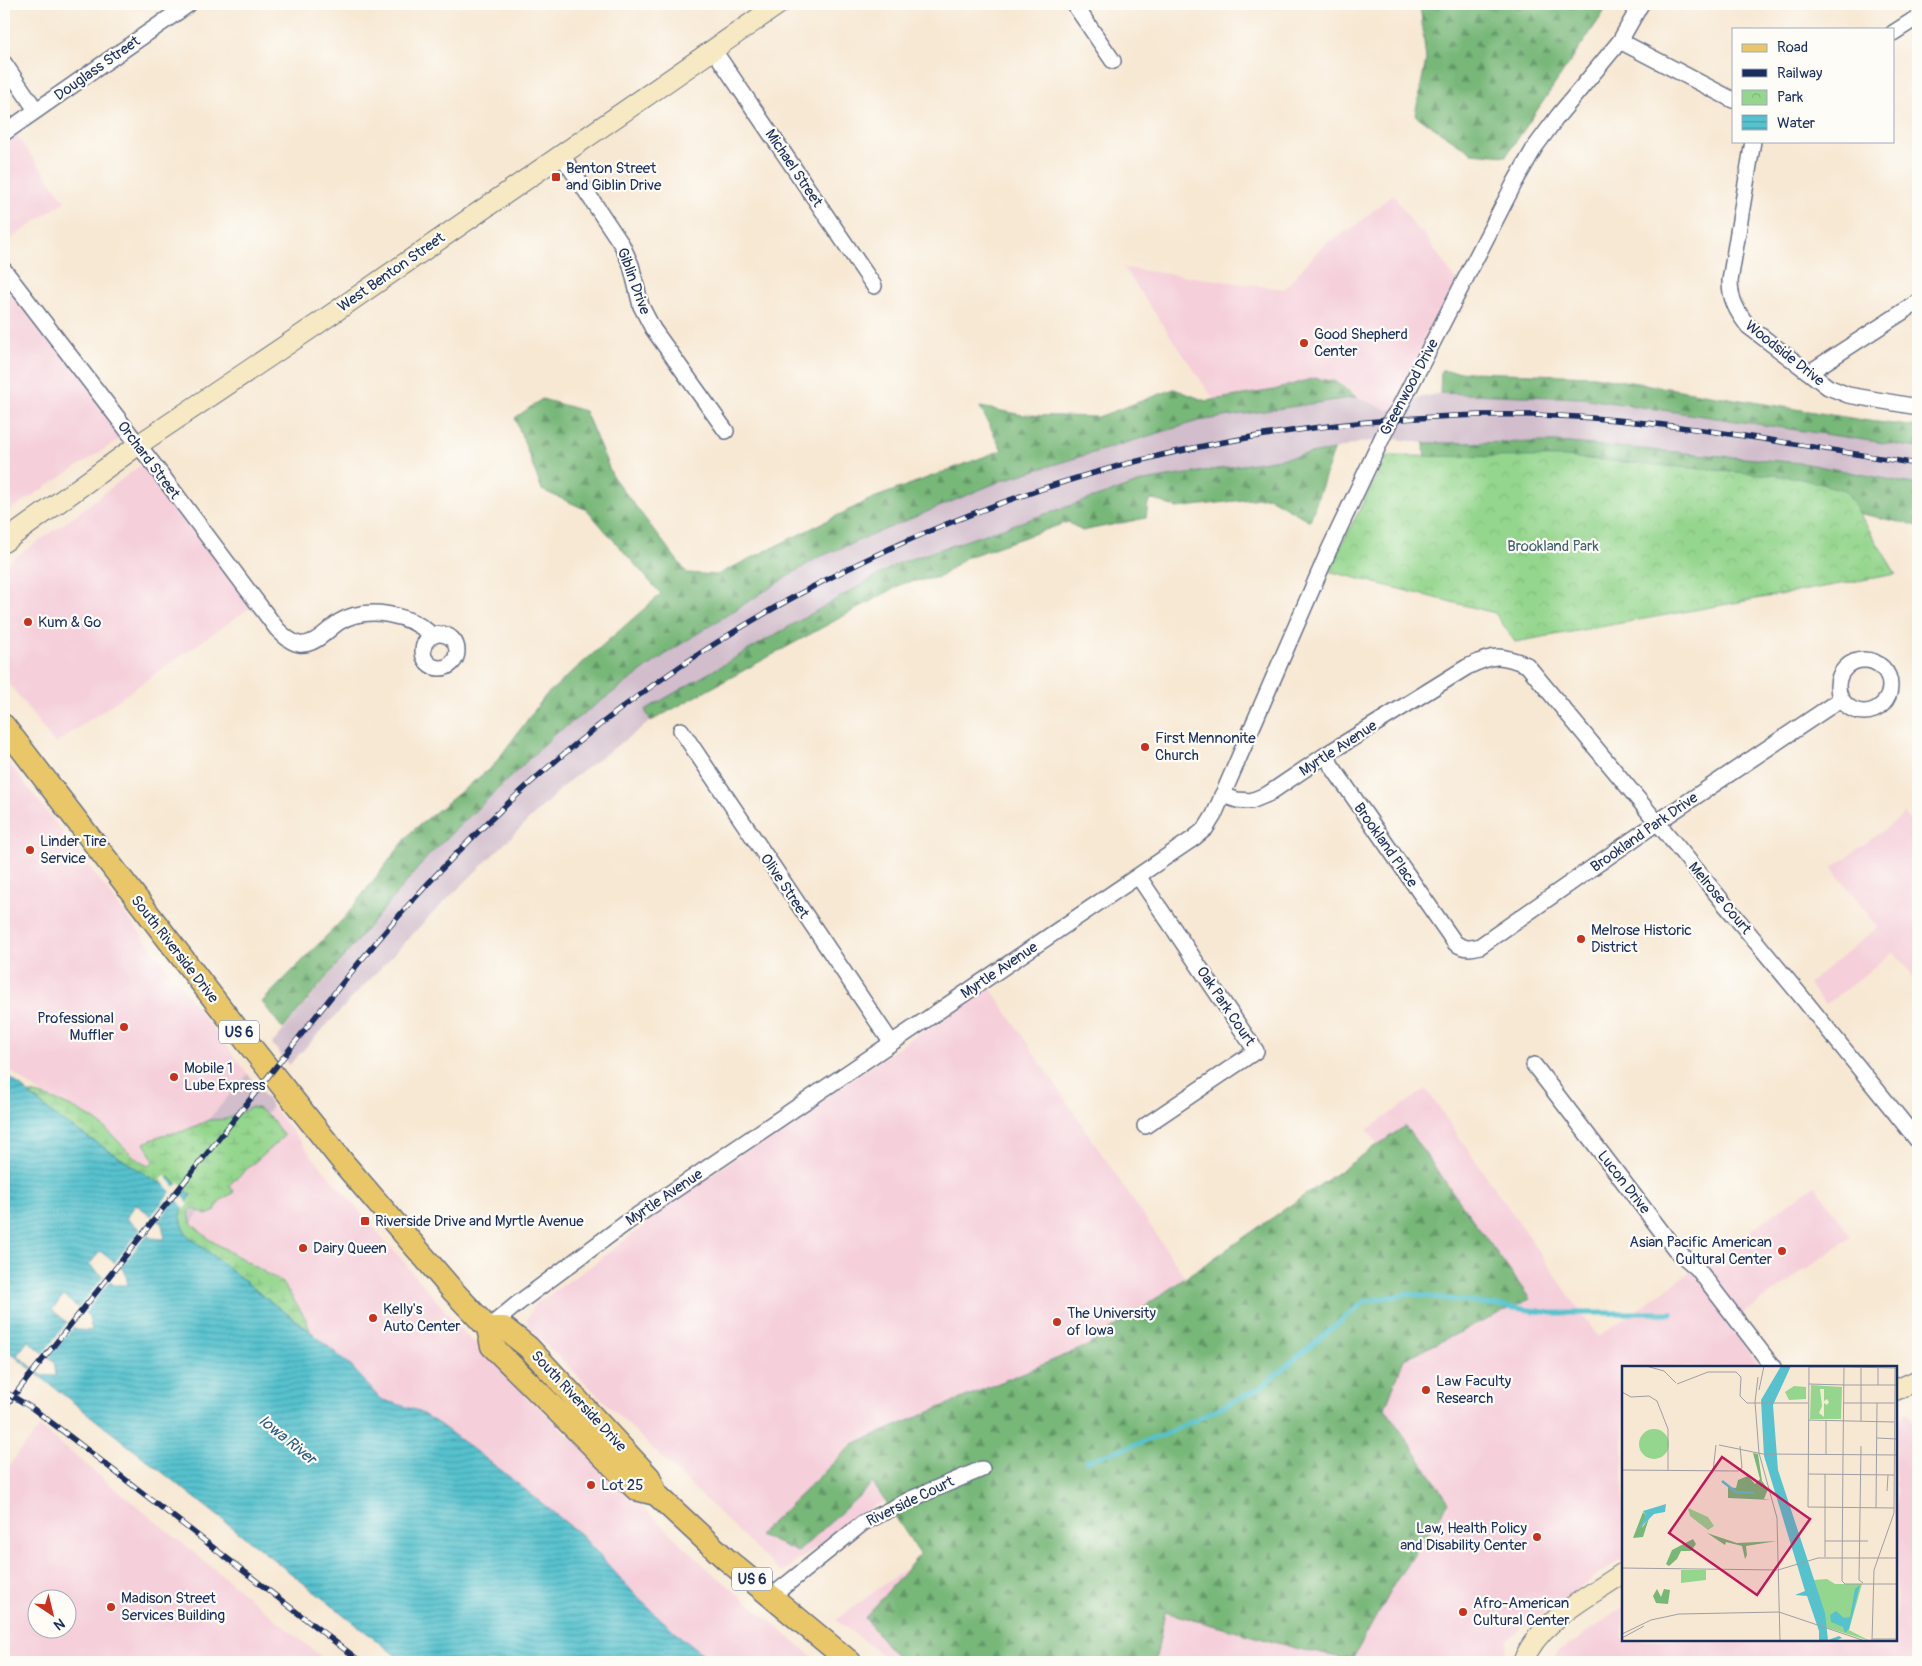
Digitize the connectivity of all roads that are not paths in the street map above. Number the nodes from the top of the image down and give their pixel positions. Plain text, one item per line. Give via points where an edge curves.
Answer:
1 (189, 4) edge
2 (779, 4) edge
3 (1074, 4) edge
4 (1641, 4) edge
5 (1918, 17) edge
6 (1894, 32) edge
7 (1620, 41) junction
8 (713, 49) junction
9 (1114, 61) dead end
10 (4, 62) edge
11 (1732, 99) edge
12 (36, 110) junction
13 (4, 133) edge
14 (1753, 142) edge
15 (561, 154) junction
16 (4, 270) edge
17 (874, 286) dead end
18 (1918, 302) edge
19 (1810, 372) junction
20 (1918, 407) edge
21 (726, 431) dead end
22 (138, 445) junction
23 (4, 542) edge
24 (433, 636) dead end
25 (1516, 661) joint
26 (1841, 699) dead end
27 (4, 726) edge
28 (680, 730) dead end
29 (1328, 754) junction
30 (1222, 795) junction
31 (1658, 822) junction
32 (1138, 876) junction
33 (1448, 934) joint
34 (891, 1042) junction
35 (1534, 1065) dead end
36 (1145, 1126) dead end
37 (1918, 1141) edge
38 (488, 1328) junction
39 (1772, 1366) edge
40 (1918, 1381) edge
41 (1897, 1390) edge
42 (982, 1468) dead end
43 (1622, 1574) edge
44 (772, 1596) junction
45 (850, 1662) edge
46 (1523, 1662) edge

1 - 12 street, Douglass Street
2 - 8 street, West Benton Street
3 - 9 street
4 - 7 street, Greenwood Drive
5 - 6 street
7 - 11 street
7 - 30 street, Greenwood Drive via 1558,116 1515,182 1386,430 1329,550
8 - 15 street, West Benton Street
8 - 17 street, Michael Street
10 - 12 street
12 - 13 street, Douglass Street
14 - 19 street, Woodside Drive via 1730,281 1733,302 1748,326
15 - 21 street, Giblin Drive via 622,245 631,265 641,306 653,329
15 - 22 street, West Benton Street
16 - 22 street, Orchard Street
18 - 19 street
19 - 20 street, Woodside Drive via 1828,387 1848,395
22 - 23 street, West Benton Street
22 - 24 street, Orchard Street via 277,629 288,639 299,644 310,642 340,621 366,614 405,617
25 - 29 street, Myrtle Avenue via 1498,656 1484,658
25 - 31 street, Melrose Court via 1527,665
26 - 31 street, Brookland Park Drive
27 - 38 main road, South Riverside Drive / US 6 via 316,1129 399,1229
28 - 34 street, Olive Street
29 - 30 street, Myrtle Avenue via 1259,799 1236,800
29 - 33 street, Brookland Place via 1331,765
30 - 32 street, Myrtle Avenue via 1206,828
31 - 33 street, Brookland Park Drive via 1480,946 1463,948
31 - 37 street, Melrose Court
32 - 34 street, Myrtle Avenue
32 - 36 street, Oak Park Court via 1256,1051
34 - 38 street, Myrtle Avenue via 626,1223
35 - 39 street, Lucon Drive via 1675,1249 1697,1268
38 - 44 main road, South Riverside Drive / US 6 via 504,1328 528,1346 648,1477 656,1494 726,1559
40 - 41 street
42 - 44 street, Riverside Court via 863,1523
43 - 46 street via 1551,1624 1532,1644
44 - 45 main road, South Riverside Drive / US 6

